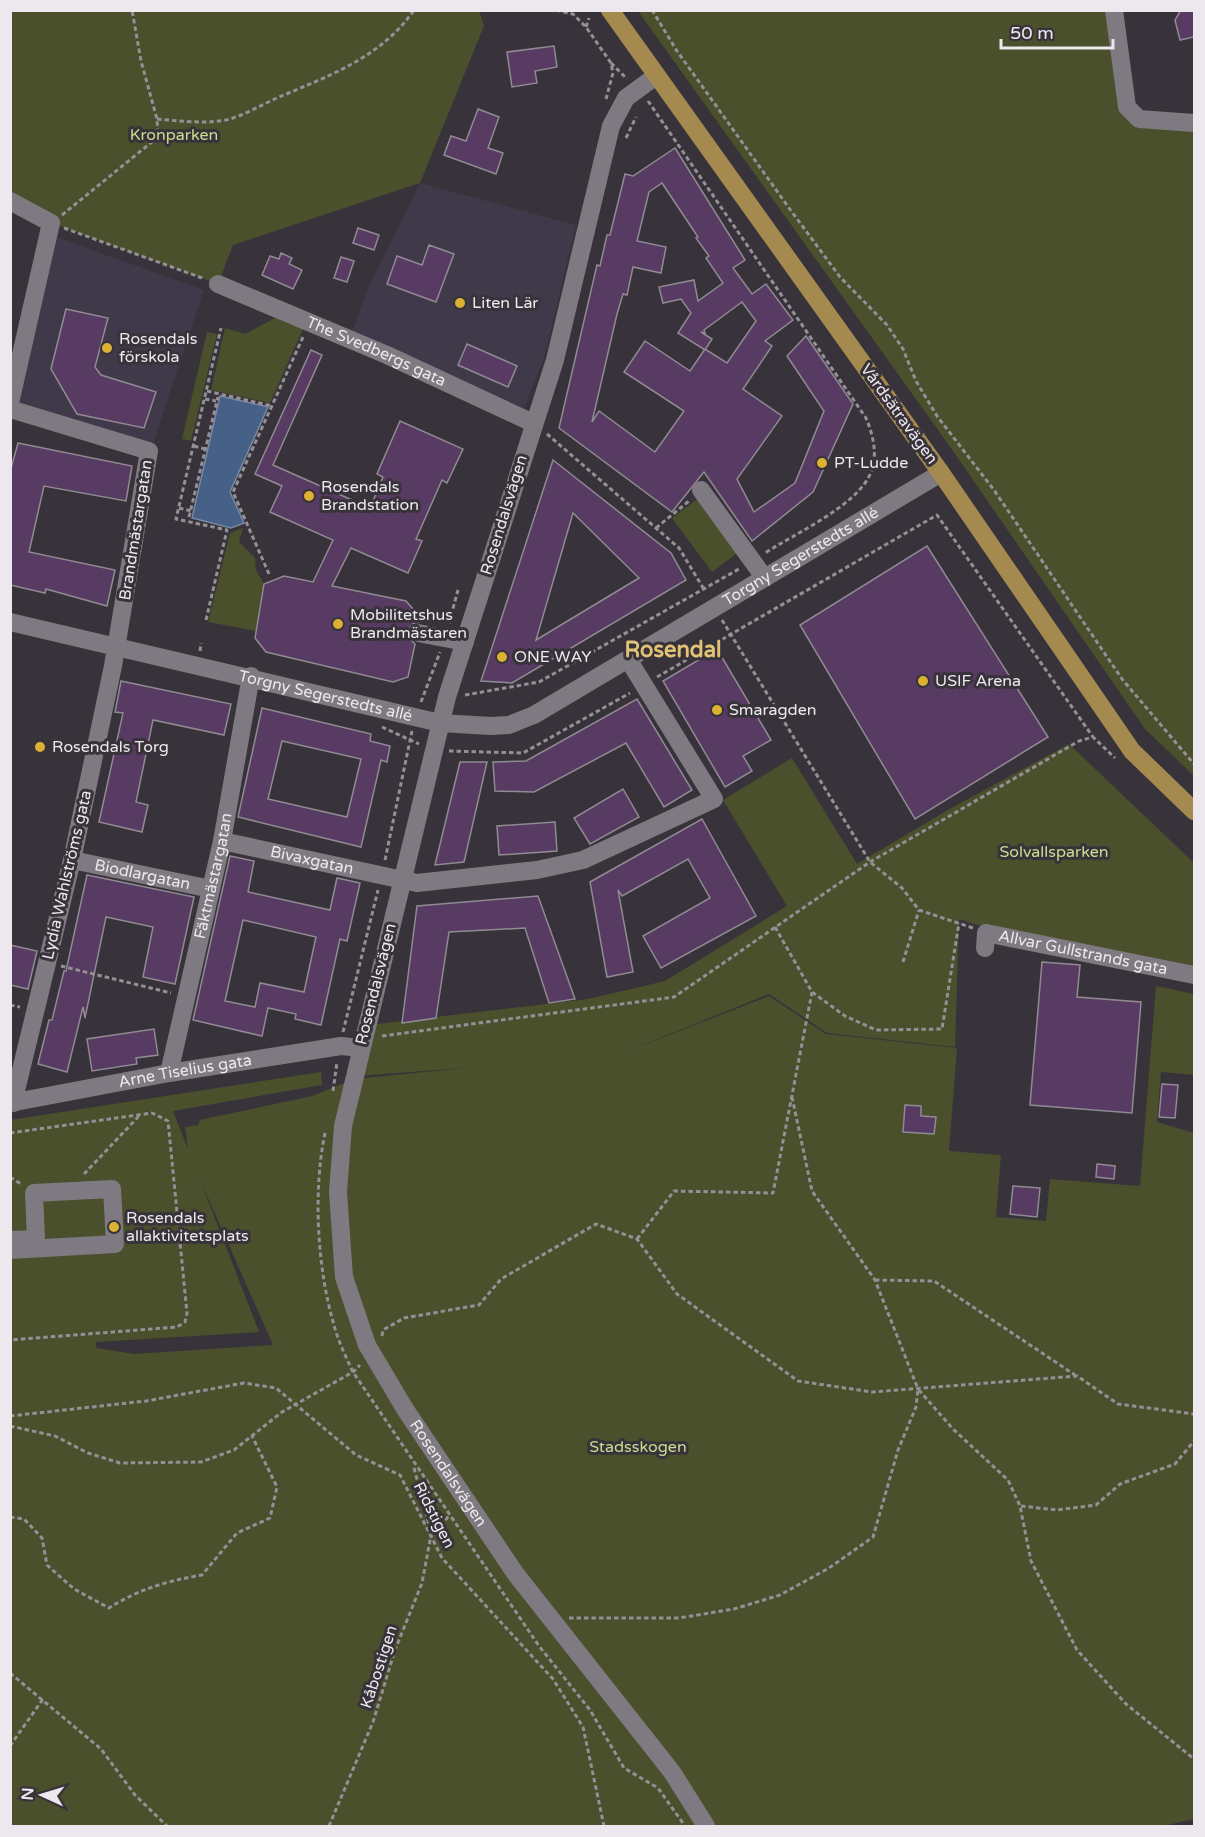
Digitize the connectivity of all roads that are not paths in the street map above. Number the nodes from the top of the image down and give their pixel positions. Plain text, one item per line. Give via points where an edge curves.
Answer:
1 (610, 10) edge
2 (1114, 10) edge
3 (656, 76) junction
4 (1194, 123) edge
5 (10, 201) edge
6 (218, 284) road end
7 (10, 403) edge
8 (10, 409) edge
9 (533, 423) junction
10 (940, 473) junction
11 (702, 490) road end
12 (764, 577) junction
13 (10, 622) edge
14 (418, 633) dead end
15 (465, 642) junction
16 (118, 646) junction
17 (628, 659) junction
18 (251, 676) junction
19 (440, 723) junction
20 (1194, 811) edge
21 (222, 841) junction
22 (72, 860) junction
23 (402, 880) junction
24 (211, 889) junction
25 (985, 941) road end
26 (1194, 975) edge
27 (361, 1048) junction
28 (169, 1073) junction
29 (12, 1103) edge
30 (10, 1240) edge
31 (10, 1250) edge
32 (706, 1827) edge

1 - 3 main road, Vårdsätravägen
2 - 4 street via 1127,108 1139,119
3 - 9 street, Rosendalsvägen via 632,94 611,126 555,360
3 - 10 main road, Vårdsätravägen
5 - 7 street via 51,223
6 - 9 street, The Svedbergs gata via 332,323
8 - 16 street, Brandmästargatan via 149,451
9 - 15 street, Rosendalsvägen
10 - 12 street, Torgny Segerstedts allé
10 - 20 main road, Vårdsätravägen via 1132,751
11 - 12 street
12 - 17 street, Torgny Segerstedts allé
13 - 16 street, Torgny Segerstedts allé
14 - 15 street
15 - 19 street, Rosendalsvägen
16 - 18 street, Torgny Segerstedts allé
16 - 22 street, Lydia Wahlströms gata
17 - 19 street, Torgny Segerstedts allé via 524,720 491,726
17 - 23 street via 714,799 582,860 537,870 417,883
18 - 19 street, Torgny Segerstedts allé
18 - 21 street, Fäktmästargatan
19 - 23 street, Rosendalsvägen
21 - 23 street, Bivaxgatan
21 - 24 street, Fäktmästargatan
22 - 24 street, Biodlargatan
22 - 29 street, Lydia Wahlströms gata
23 - 27 street, Rosendalsvägen
24 - 28 street, Fäktmästargatan
25 - 26 street, Allvar Gullstrands gata
27 - 28 street, Arne Tiselius gata via 341,1046
27 - 32 street, Rosendalsvägen via 343,1126 338,1192 344,1277 371,1352 515,1573 672,1772
28 - 29 street, Arne Tiselius gata
30 - 31 street via 36,1239 34,1193 112,1189 115,1244

